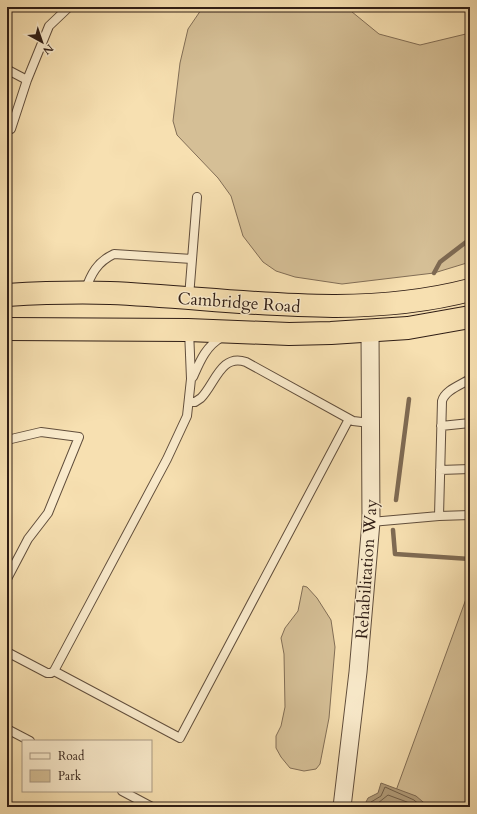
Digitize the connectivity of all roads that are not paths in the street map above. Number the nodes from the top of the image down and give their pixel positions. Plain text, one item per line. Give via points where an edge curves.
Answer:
1 (69, 7) edge
2 (8, 70) edge
3 (27, 80) junction
4 (12, 129) dead end
5 (197, 197) dead end
6 (192, 259) junction
7 (470, 290) edge
8 (84, 293) junction
9 (7, 295) edge
10 (189, 298) junction
11 (470, 317) edge
12 (7, 329) edge
13 (188, 330) junction
14 (370, 330) junction
15 (247, 332) junction
16 (192, 379) junction
17 (470, 379) edge
18 (190, 402) junction
19 (349, 419) junction
20 (370, 423) junction
21 (470, 423) edge
22 (441, 426) junction
23 (7, 440) edge
24 (470, 469) edge
25 (440, 470) junction
26 (470, 515) edge
27 (439, 516) junction
28 (371, 522) junction
29 (7, 579) edge
30 (7, 652) edge
31 (54, 671) junction
32 (7, 729) edge
33 (28, 740) edge
34 (124, 792) edge
35 (152, 807) edge
36 (342, 807) edge

1 - 3 lane via 49,26
2 - 3 lane
3 - 4 lane
5 - 6 lane
6 - 8 lane via 114,254 98,265
6 - 10 lane
7 - 10 highway, Cambridge Road via 417,301 356,306 290,306
8 - 9 highway, Cambridge Road
8 - 10 highway, Cambridge Road
10 - 13 highway
11 - 14 highway, Cambridge Road via 408,328
12 - 13 highway, Cambridge Road
13 - 15 highway, Cambridge Road
13 - 16 lane
14 - 15 highway, Cambridge Road via 296,334
14 - 20 street, Rehabilitation Way
15 - 16 lane via 224,336 215,341 200,361
16 - 18 lane
17 - 22 lane via 443,396
18 - 19 lane via 201,398 226,364 232,360 240,360
18 - 31 lane via 187,416 167,459
19 - 20 lane via 359,423
19 - 31 lane via 180,738
20 - 28 street, Rehabilitation Way
21 - 22 lane
22 - 25 lane
23 - 29 lane via 41,432 79,437 48,513 28,539
24 - 25 lane
25 - 27 lane
26 - 27 lane
27 - 28 lane
28 - 36 street, Rehabilitation Way via 358,672
30 - 31 lane via 47,673
32 - 33 lane
34 - 35 lane

